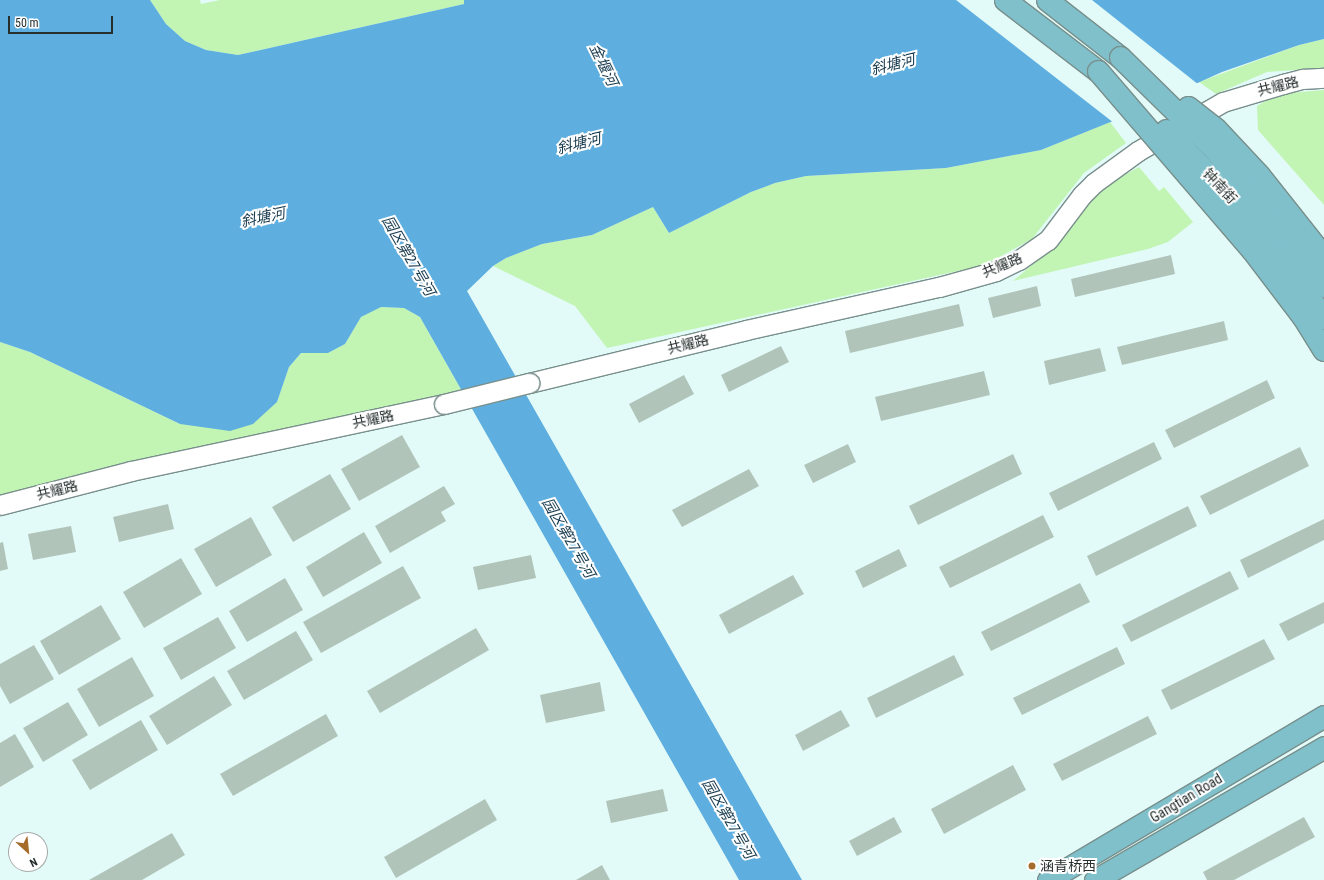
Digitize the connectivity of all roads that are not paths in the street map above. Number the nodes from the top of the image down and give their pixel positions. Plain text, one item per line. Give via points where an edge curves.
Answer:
1 (1005, 0) edge
2 (1047, 0) edge
3 (1120, 56) junction
4 (1098, 71) junction
5 (1324, 78) edge
6 (1324, 257) edge
7 (1324, 286) edge
8 (1324, 318) edge
9 (1324, 350) edge
10 (0, 505) edge
11 (1324, 716) edge
12 (1324, 747) edge
13 (1048, 880) edge
14 (1095, 880) edge

1 - 4 main road
2 - 3 main road
3 - 6 main road, bridge via 1215,128 1259,175
3 - 7 main road, 钟南街, bridge via 1236,173 1279,224
4 - 8 main road, 钟南街, bridge via 1148,112 1238,205 1282,259
4 - 9 main road, bridge via 1257,255
5 - 10 street, 共耀路, bridge via 1302,79 1223,102 1144,148 1094,183 1048,240 1019,260 996,271 444,404 130,472
11 - 13 main road, Gangtian Road
12 - 14 main road, Gangtian Road

